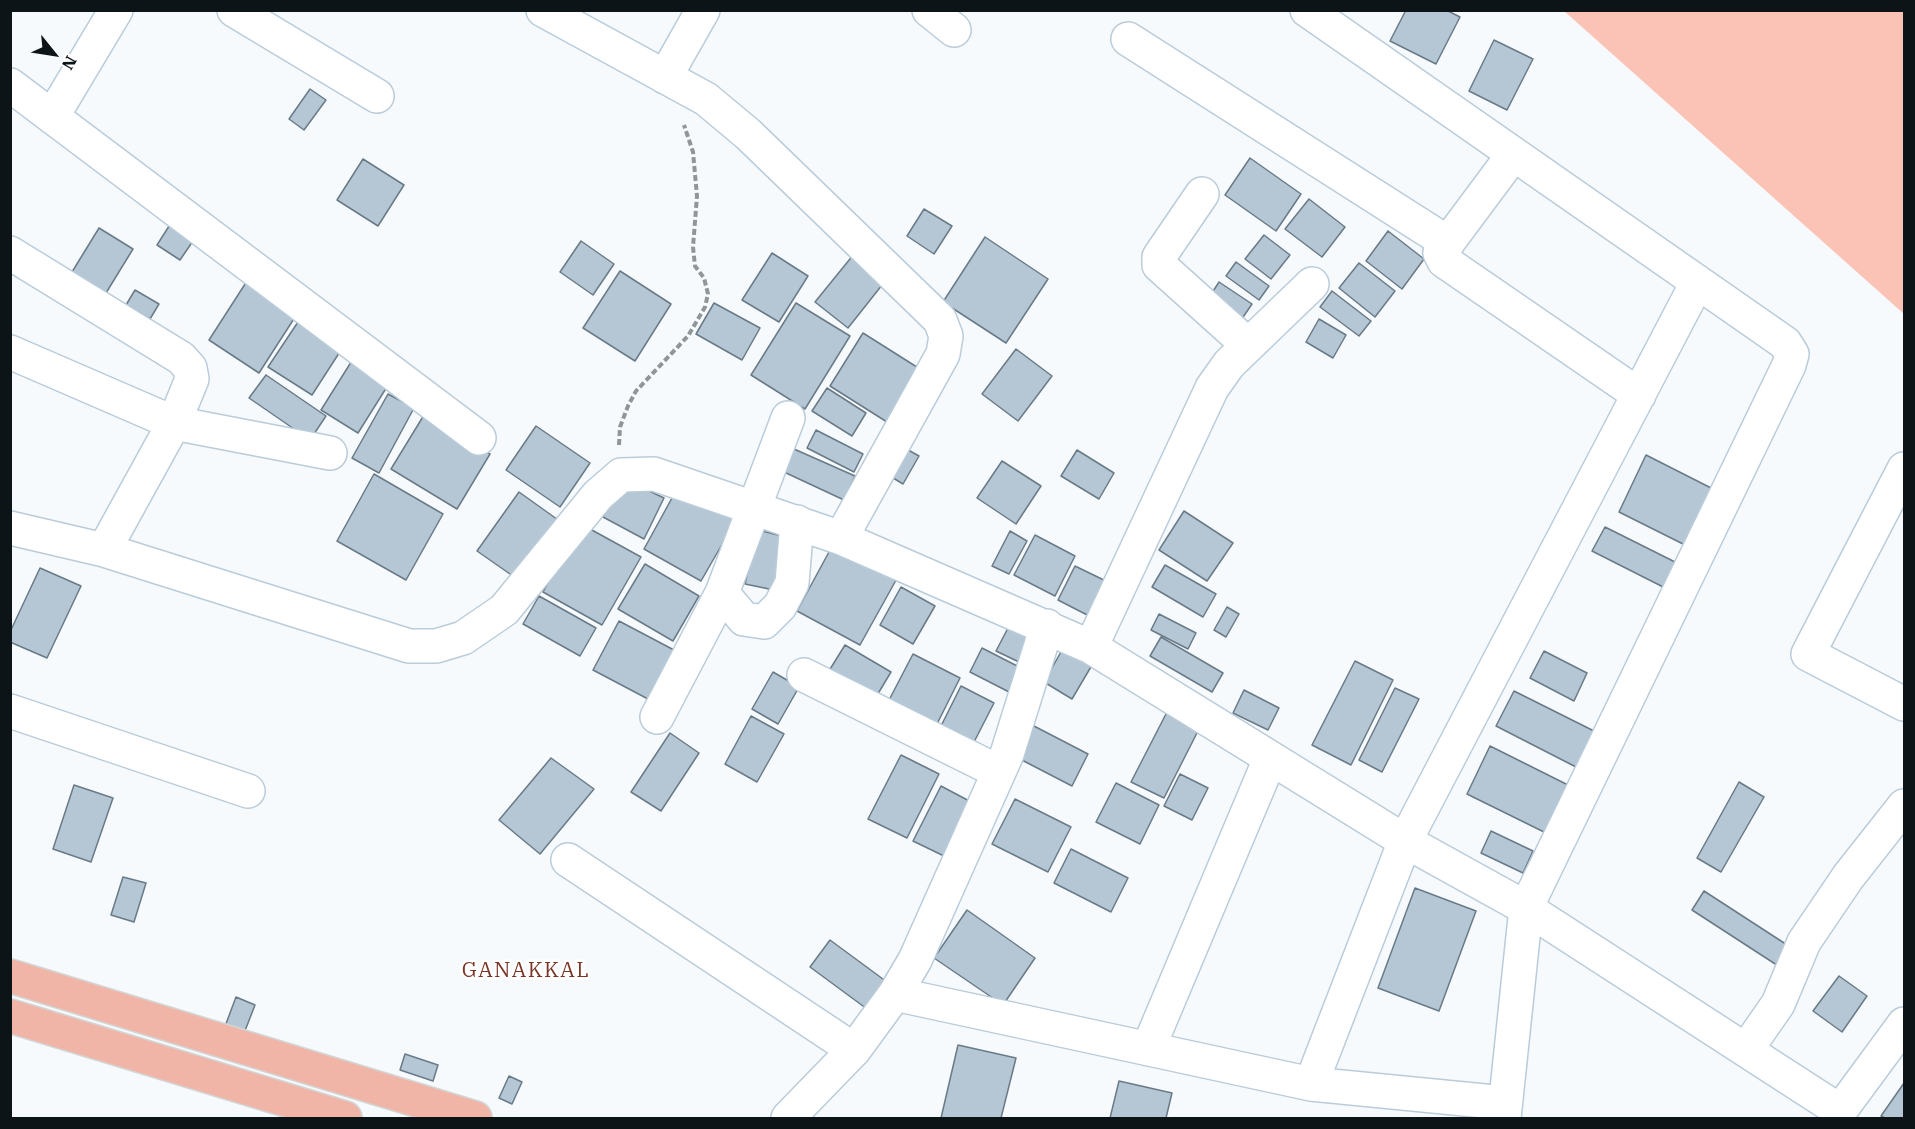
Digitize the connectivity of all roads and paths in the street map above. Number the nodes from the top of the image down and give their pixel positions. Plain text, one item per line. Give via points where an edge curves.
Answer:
1 (116, 10) edge
2 (234, 10) edge
3 (543, 10) edge
4 (703, 10) edge
5 (929, 10) edge
6 (1307, 10) edge
7 (954, 30) dead end
8 (1128, 39) dead end
9 (665, 77) junction
10 (10, 86) edge
11 (377, 96) dead end
12 (52, 117) junction
13 (684, 124) dead end
14 (1513, 155) junction
15 (1202, 194) dead end
16 (1448, 243) junction
17 (10, 253) edge
18 (1697, 283) junction
19 (1312, 284) dead end
20 (1248, 345) junction
21 (10, 352) edge
22 (1639, 395) junction
23 (788, 418) dead end
24 (174, 423) junction
25 (479, 438) dead end
26 (330, 453) dead end
27 (1905, 469) edge
28 (621, 475) junction
29 (755, 508) junction
30 (796, 522) junction
31 (10, 528) edge
32 (841, 538) junction
33 (104, 550) junction
34 (722, 593) junction
35 (1047, 626) junction
36 (1091, 647) junction
37 (804, 675) dead end
38 (1905, 704) edge
39 (10, 711) edge
40 (657, 717) dead end
41 (1270, 759) junction
42 (999, 772) junction
43 (249, 791) dead end
44 (1905, 806) edge
45 (1405, 841) junction
46 (568, 860) dead end
47 (1526, 908) junction
48 (10, 976) edge
49 (895, 993) junction
50 (10, 1016) edge
51 (1905, 1024) edge
52 (1148, 1049) junction
53 (854, 1050) junction
54 (1746, 1050) junction
55 (1311, 1084) junction
56 (1504, 1111) edge
57 (1839, 1115) edge
58 (345, 1119) edge
59 (475, 1119) edge
60 (788, 1119) edge

1 - 12 street
2 - 11 street
3 - 9 street
4 - 9 street
5 - 7 street
6 - 14 street
8 - 16 street
9 - 32 street via 706,99 748,134 940,320 946,336 943,354
10 - 12 street
12 - 25 street
13 - 28 path via 693,152 697,196 695,267 708,294 688,336 636,391 627,406 620,427
14 - 16 street
14 - 18 street
15 - 20 street via 1159,257 1159,265
16 - 22 street via 1440,253 1444,261
17 - 24 street via 181,358 190,368 192,379
18 - 22 street
18 - 47 street via 1785,343 1792,360
19 - 20 street
20 - 36 street via 1212,388
21 - 24 street
22 - 45 street
23 - 29 street
24 - 26 street
24 - 33 street
27 - 38 street via 1808,654
28 - 29 street via 654,474
28 - 33 street via 598,495 504,610 463,638 436,646 409,646
29 - 30 street
29 - 34 street
30 - 32 street
30 - 34 street via 792,583 780,606 764,622 744,619
31 - 33 street
32 - 35 street
34 - 40 street
35 - 36 street
35 - 42 street
36 - 41 street
37 - 42 street
39 - 43 street
41 - 45 street
41 - 52 street
42 - 49 street via 915,960
44 - 54 street via 1848,877 1804,942 1778,1004
45 - 47 street
45 - 55 street
46 - 53 street
47 - 54 street
47 - 56 street
48 - 59 main road
49 - 52 street
49 - 53 street
50 - 58 main road
51 - 57 street
52 - 55 street
53 - 60 street
54 - 57 street
55 - 56 street

